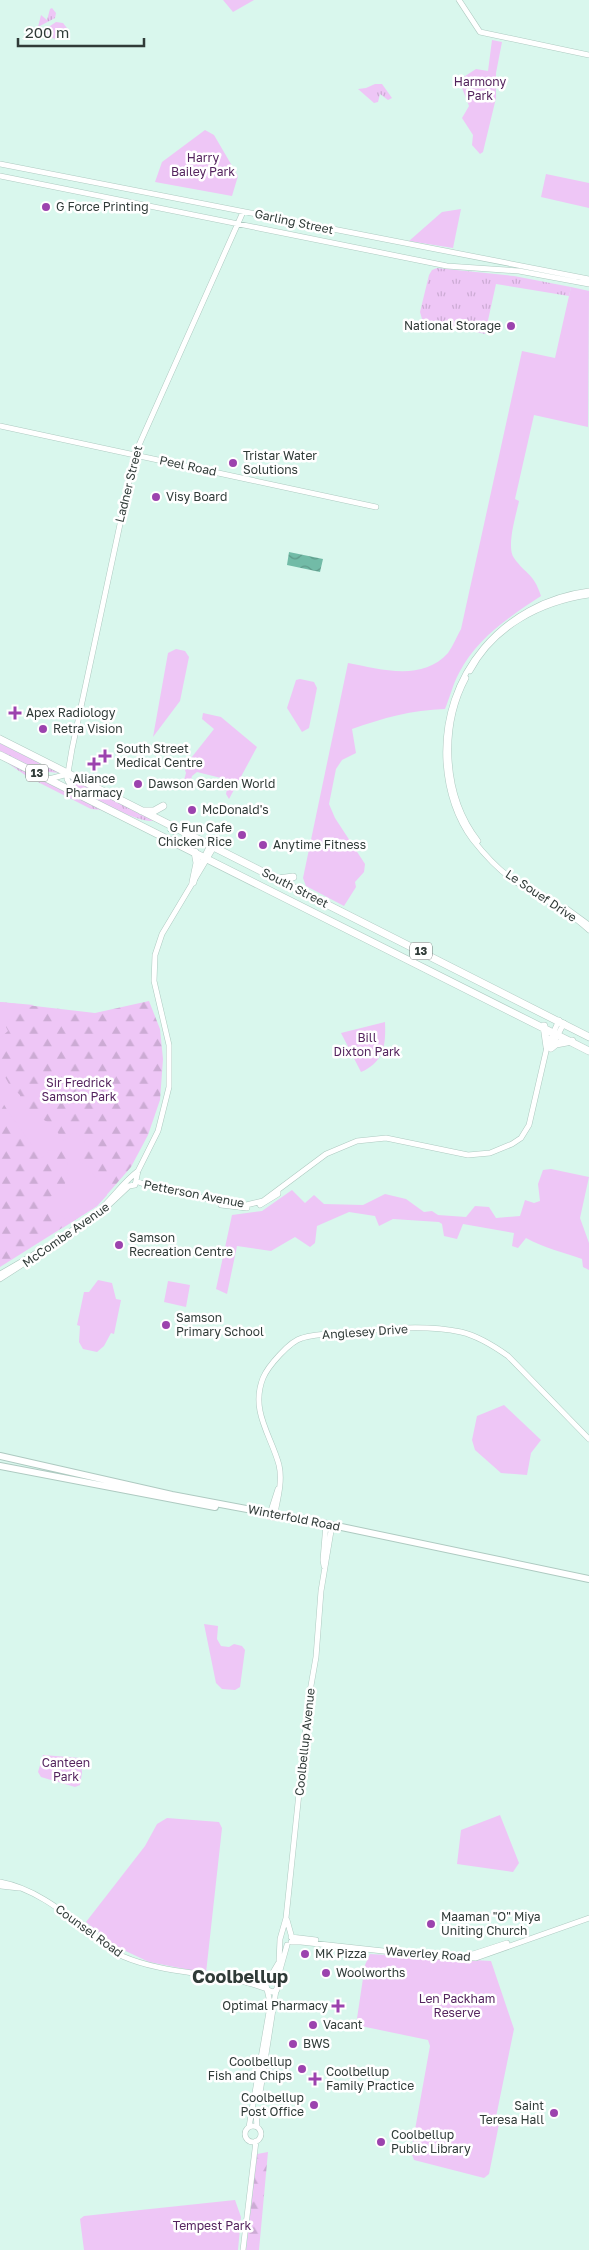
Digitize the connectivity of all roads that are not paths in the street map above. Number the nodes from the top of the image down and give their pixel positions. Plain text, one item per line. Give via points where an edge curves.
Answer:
1 (459, 0) edge
2 (589, 55) edge
3 (0, 164) edge
4 (0, 176) edge
5 (243, 212) junction
6 (238, 225) junction
7 (589, 279) edge
8 (589, 284) edge
9 (0, 426) edge
10 (135, 454) junction
11 (376, 507) dead end
12 (589, 591) edge
13 (589, 595) edge
14 (0, 739) edge
15 (0, 755) edge
16 (68, 774) junction
17 (49, 779) junction
18 (74, 792) junction
19 (163, 806) dead end
20 (140, 810) junction
21 (212, 846) junction
22 (195, 852) junction
23 (206, 858) junction
24 (292, 877) dead end
25 (277, 879) junction
26 (193, 882) junction
27 (589, 925) edge
28 (589, 930) edge
29 (561, 1022) junction
30 (544, 1026) junction
31 (556, 1033) junction
32 (589, 1037) edge
33 (572, 1041) junction
34 (548, 1050) junction
35 (589, 1051) edge
36 (134, 1179) junction
37 (129, 1185) junction
38 (279, 1190) junction
39 (0, 1274) edge
40 (0, 1279) edge
41 (589, 1438) edge
42 (0, 1456) edge
43 (0, 1466) edge
44 (272, 1516) junction
45 (329, 1526) junction
46 (589, 1579) edge
47 (589, 1583) edge
48 (0, 1884) edge
49 (589, 1916) edge
50 (286, 1918) junction
51 (283, 1934) junction
52 (290, 1940) junction
53 (281, 1943) junction
54 (268, 1980) junction
55 (277, 1981) junction
56 (249, 1982) junction
57 (267, 1990) junction
58 (276, 1990) junction
59 (268, 2030) junction
60 (249, 2127) junction
61 (257, 2127) junction
62 (253, 2141) junction
63 (244, 2250) edge

1 - 2 street via 480,32
3 - 5 street, Garling Street
4 - 6 street, Garling Street
5 - 6 street, Ladner Street
5 - 7 street, Garling Street
6 - 8 street, Garling Street via 447,266 519,271
6 - 10 street, Ladner Street
9 - 10 street, Peel Road
10 - 11 street, Peel Road
10 - 16 street, Ladner Street
12 - 28 street, Le Souef Drive via 548,600 505,624 493,636 459,683 450,710 445,742 447,780 461,822 473,840 512,880
13 - 27 street, Le Souef Drive via 543,606 517,620 495,638 462,685 449,742 450,774 457,801 476,838 514,877
14 - 16 highway, South Street / 13
15 - 17 highway, South Street / 13
16 - 17 street
16 - 18 street via 67,779
16 - 20 highway, South Street / 13
17 - 18 highway, South Street / 13
18 - 22 highway, South Street / 13
19 - 20 highway via 154,811
20 - 21 highway, South Street / 13
21 - 23 street, McCombe Avenue
21 - 25 highway, South Street / 13
22 - 23 highway, South Street / 13
22 - 26 highway via 197,863
23 - 26 street, McCombe Avenue
23 - 30 highway, South Street / 13
24 - 25 highway
25 - 29 highway, South Street / 13
26 - 36 street, McCombe Avenue via 162,934 155,955 154,981 169,1045 169,1087 158,1131
29 - 31 street, Petterson Avenue
29 - 32 highway, South Street / 13
30 - 31 highway, South Street / 13
30 - 34 highway
31 - 33 highway, South Street / 13
31 - 34 street, Petterson Avenue
33 - 34 highway via 556,1044
33 - 35 highway, South Street / 13
34 - 38 street, Petterson Avenue via 530,1121 508,1144 475,1156 393,1139 357,1141 326,1154
36 - 37 street, McCombe Avenue
36 - 37 street, McCombe Avenue
36 - 38 street, Petterson Avenue via 154,1188 242,1206 255,1204
37 - 38 street, Petterson Avenue via 242,1209 266,1203
37 - 39 street, McCombe Avenue via 94,1214
37 - 40 street, McCombe Avenue via 96,1217
41 - 44 street, Anglesey Drive via 508,1356 468,1335 442,1329 391,1328 300,1338 280,1355 264,1378 259,1398 261,1422 280,1476
42 - 44 main road, Winterfold Road
43 - 44 main road, Winterfold Road
44 - 45 main road, Winterfold Road
45 - 46 main road, Winterfold Road
45 - 47 main road, Winterfold Road
45 - 50 street, Coolbellup Avenue
48 - 56 street, Counsel Road via 14,1885 53,1904 126,1957 163,1969
49 - 52 street, Waverley Road via 473,1955
50 - 51 street, Coolbellup Avenue
50 - 52 street, Coolbellup Avenue
51 - 52 street
51 - 53 street, Coolbellup Avenue
52 - 53 street
52 - 55 street, Coolbellup Avenue
53 - 54 street via 279,1962
54 - 55 street, Counsel Road
54 - 56 street, Counsel Road
54 - 57 street
55 - 58 street, Coolbellup Avenue via 279,1986
56 - 57 street, Counsel Road
57 - 58 street
57 - 59 street via 270,2003
58 - 59 street
59 - 60 street
59 - 61 street
60 - 61 street
60 - 62 street via 245,2135
61 - 62 street via 261,2135
62 - 63 street

